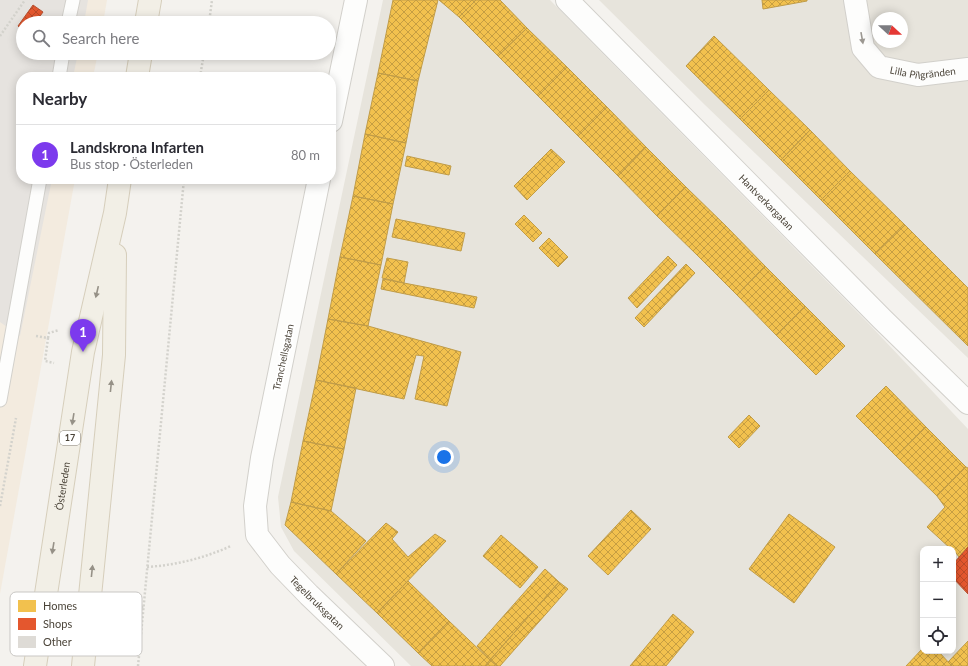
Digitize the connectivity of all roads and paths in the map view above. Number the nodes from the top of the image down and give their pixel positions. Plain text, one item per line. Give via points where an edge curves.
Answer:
1 (25, 0) edge
2 (73, 0) edge
3 (150, 0) edge
4 (212, 0) edge
5 (356, 0) edge
6 (567, 0) edge
7 (855, 0) edge
8 (70, 16) edge
9 (147, 16) edge
10 (210, 16) edge
11 (0, 36) edge
12 (62, 60) edge
13 (140, 60) edge
14 (203, 60) edge
15 (968, 70) edge
16 (60, 72) edge
17 (138, 72) edge
18 (201, 72) edge
19 (336, 97) edge
20 (39, 184) edge
21 (119, 184) edge
22 (184, 184) edge
23 (318, 184) edge
24 (115, 213) junction
25 (0, 400) edge
26 (968, 404) edge
27 (17, 414) dead end
28 (0, 506) edge
29 (257, 535) junction
30 (147, 567) junction
31 (46, 592) edge
32 (90, 592) edge
33 (144, 607) joint
34 (142, 627) edge
35 (37, 656) edge
36 (84, 656) edge
37 (139, 656) edge
38 (35, 666) edge
39 (83, 666) edge
40 (138, 666) edge
41 (383, 666) edge

1 - 11 path
2 - 8 lane
3 - 9 main road
4 - 10 path
5 - 19 street
6 - 26 street, Hantverkargatan
7 -> 15 street, Lilla Pilgränden via 863,48 879,67 918,75
12 - 16 lane
13 - 17 main road
14 - 18 path
20 - 25 lane
21 - 24 main road, Österleden / 17
22 - 30 path
23 - 29 street, Tranchellsgatan via 262,458 254,506
24 -> 31 main road, Österleden / 17 via 83,352
32 -> 24 main road, Österleden / 17 via 114,354
27 - 28 path
29 - 30 path via 212,555 170,565
29 - 41 street, Tegelbruksgatan via 280,565
30 - 33 path
33 - 34 path
35 -> 38 main road, Österleden / 17
39 -> 36 main road, Österleden / 17
37 - 40 path

